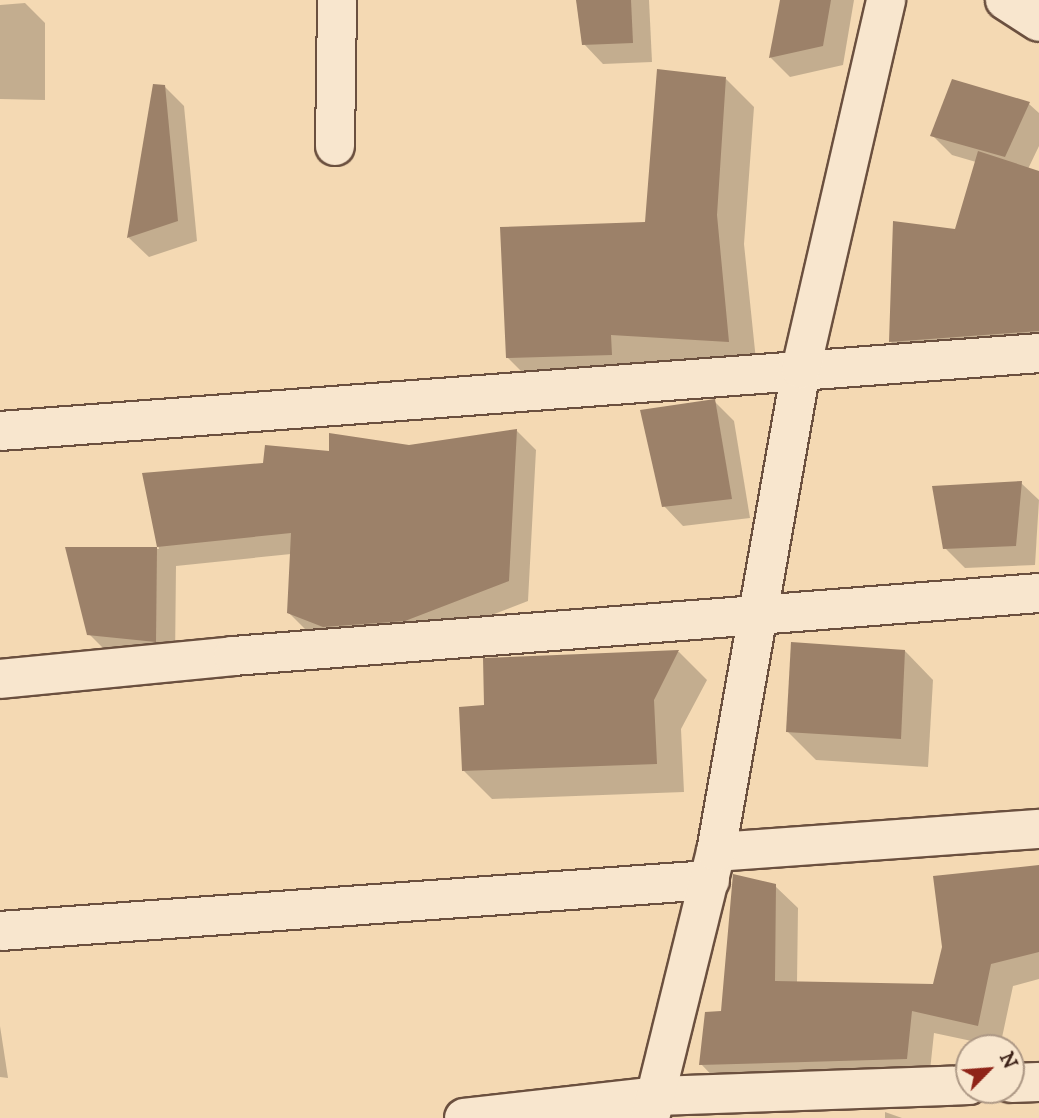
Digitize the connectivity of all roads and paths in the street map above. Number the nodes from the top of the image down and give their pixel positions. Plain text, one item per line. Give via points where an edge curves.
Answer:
1 (337, 0) edge
2 (886, 0) edge
3 (1005, 0) edge
4 (1039, 22) edge
5 (335, 146) dead end
6 (1039, 353) edge
7 (801, 369) junction
8 (0, 431) edge
9 (1039, 593) edge
10 (759, 618) junction
11 (0, 679) edge
12 (1039, 829) edge
13 (713, 866) junction
14 (0, 931) edge
15 (955, 1086) edge
16 (653, 1107) edge
17 (464, 1118) edge

1 - 5 street
2 - 7 street
3 - 4 street
6 - 7 street
7 - 8 street
7 - 10 street
9 - 10 street
10 - 11 street via 233,656
10 - 13 street
12 - 13 street
13 - 14 street
13 - 16 street
15 - 16 street
16 - 17 street

